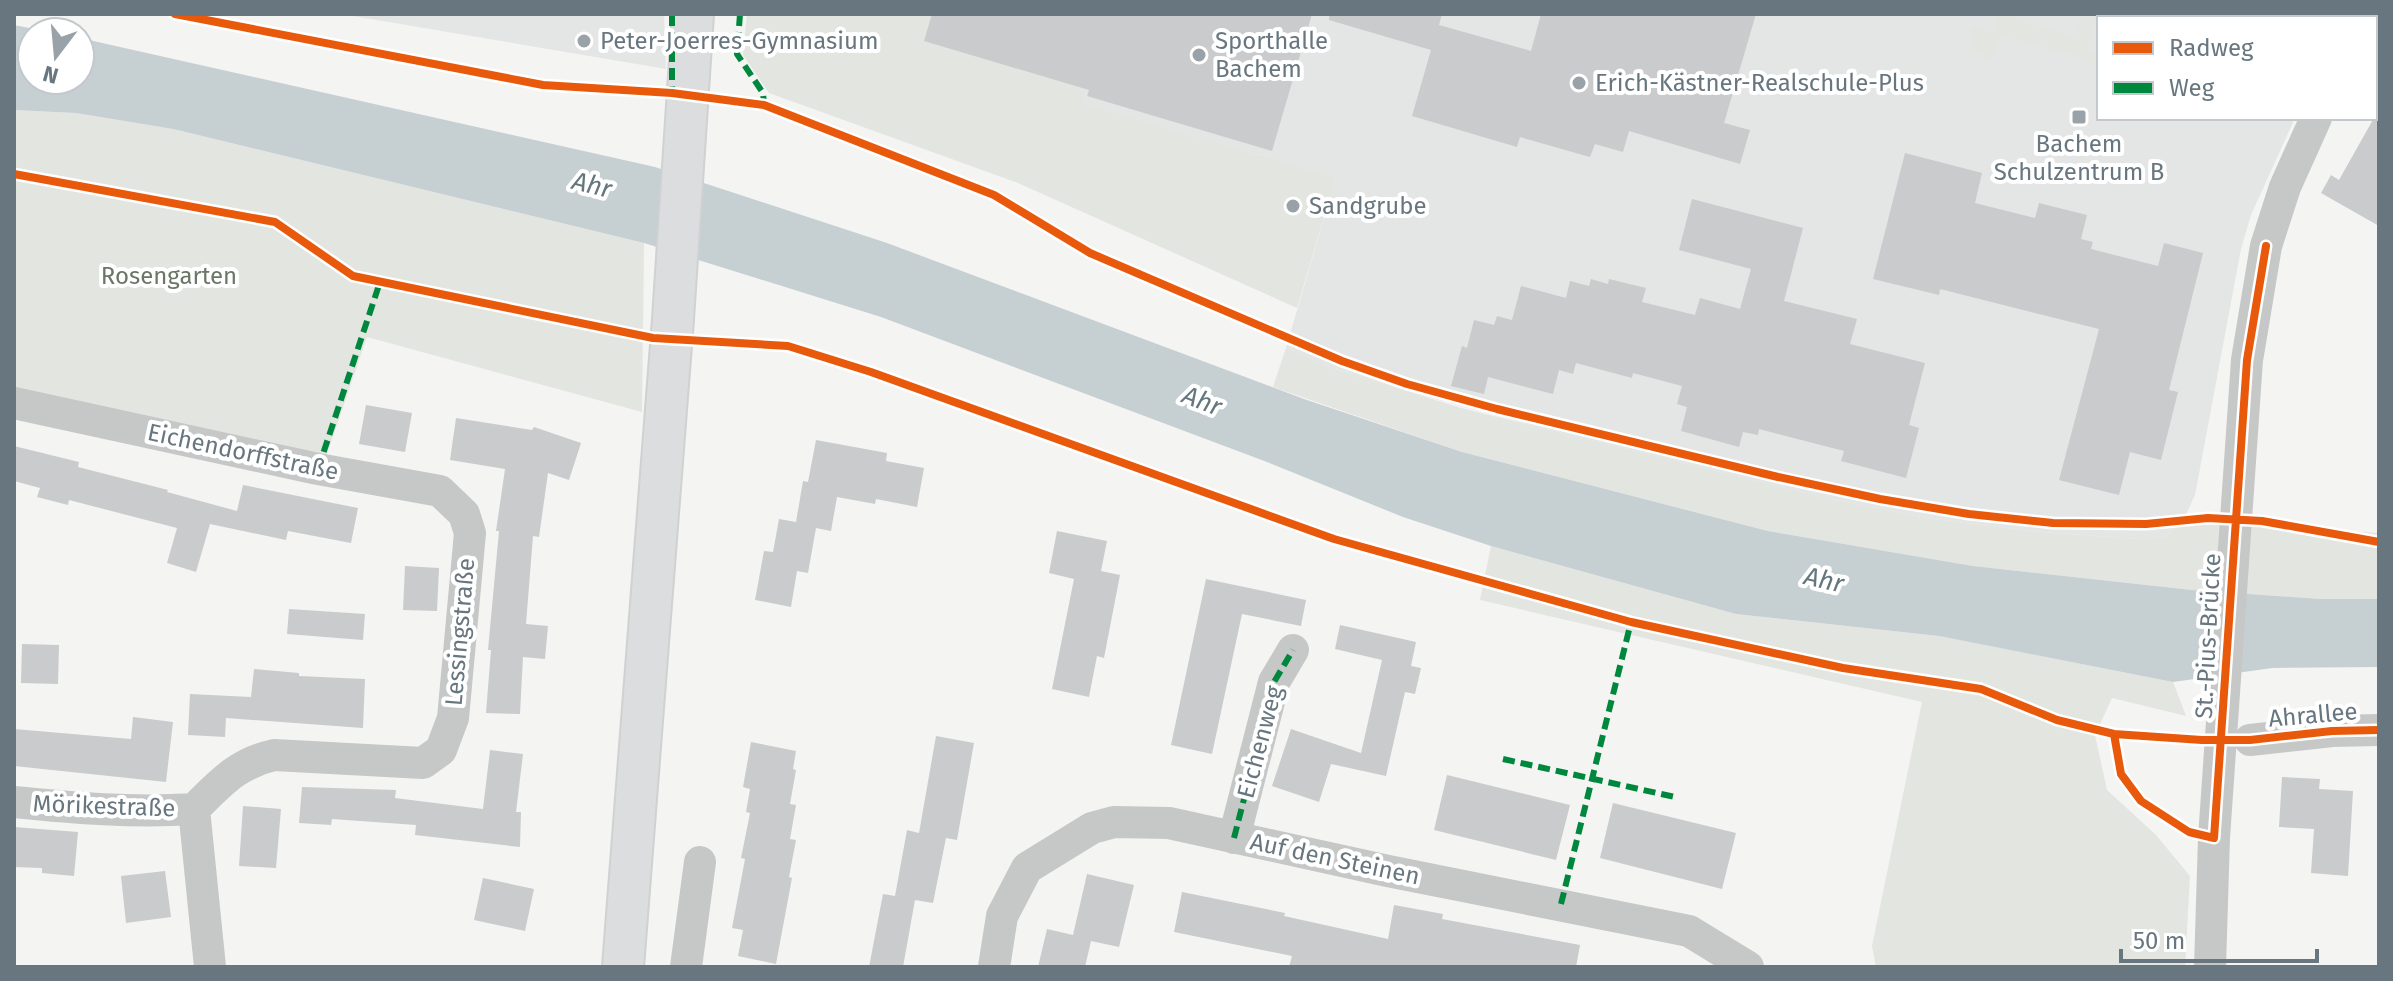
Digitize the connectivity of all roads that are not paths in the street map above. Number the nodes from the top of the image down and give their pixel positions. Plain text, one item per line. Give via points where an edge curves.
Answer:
1 (693, 14) edge
2 (2315, 120) edge
3 (14, 403) edge
4 (464, 514) joint
5 (1293, 650) dead end
6 (2379, 730) edge
7 (2250, 740) dead end
8 (441, 750) joint
9 (14, 802) edge
10 (194, 809) junction
11 (1234, 838) junction
12 (700, 862) dead end
13 (210, 967) edge
14 (623, 967) edge
15 (686, 967) edge
16 (994, 967) edge
17 (1748, 967) edge
18 (2210, 967) edge

1 - 14 main road
2 - 18 street, St.-Pius-Brücke via 2266,246 2247,360
3 - 4 street, Eichendorffstraße via 440,491
4 - 8 street, Lessingstraße via 470,533 453,718
5 - 11 street, Eichenweg via 1274,682
6 - 7 street, Ahrallee
8 - 10 street, Mörikestraße via 423,763 274,755 252,760
9 - 10 street, Mörikestraße via 97,810
10 - 13 street, Mörikestraße
11 - 16 street, Auf den Steinen via 1169,823 1114,822 1092,828 1027,868 1002,916
11 - 17 street, Auf den Steinen via 1689,931
12 - 15 street

